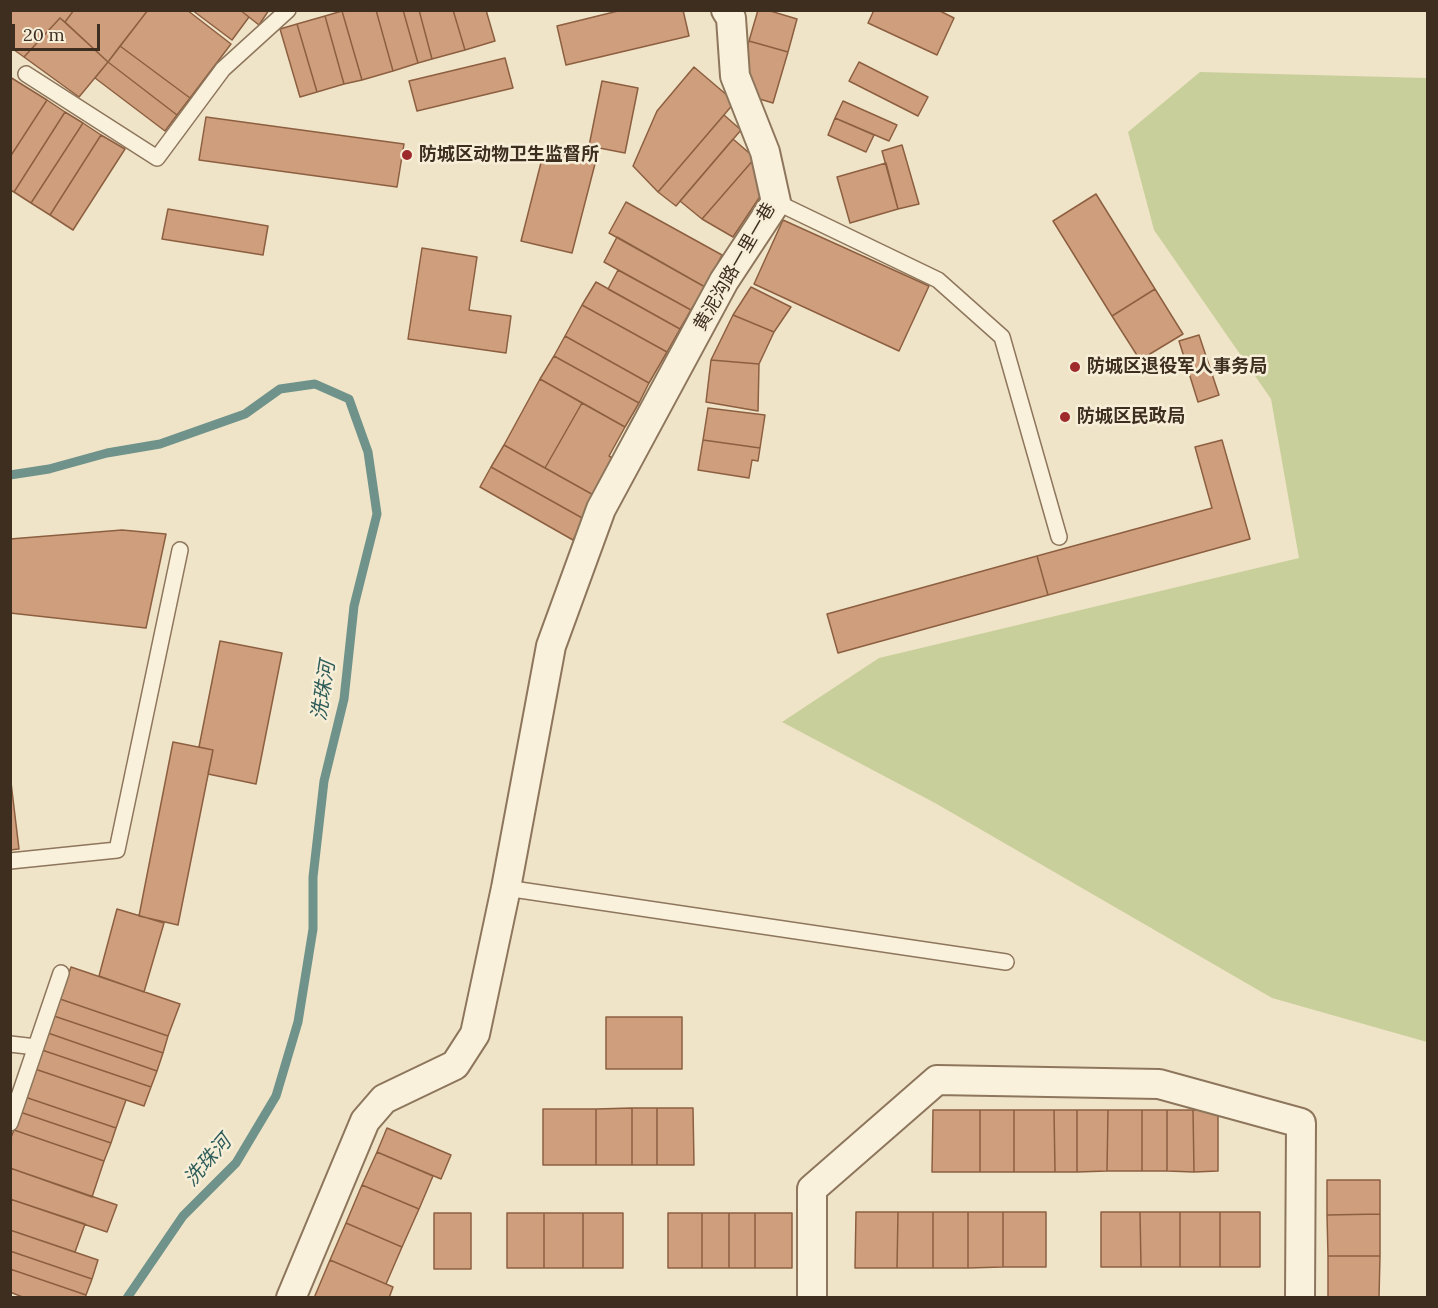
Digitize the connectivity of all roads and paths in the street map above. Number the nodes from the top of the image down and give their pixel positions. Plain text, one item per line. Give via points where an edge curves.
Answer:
1 (288, 10) edge
2 (726, 10) edge
3 (26, 74) dead end
4 (776, 202) junction
5 (1059, 537) dead end
6 (180, 550) dead end
7 (10, 861) edge
8 (506, 888) junction
9 (1005, 962) dead end
10 (61, 973) dead end
11 (10, 1044) edge
12 (36, 1047) junction
13 (10, 1123) edge
14 (291, 1298) edge
15 (812, 1298) edge
16 (1300, 1298) edge

1 - 3 lane via 223,69 157,158
2 - 4 street, 黄泥沟路一里一巷 via 731,18 735,76 765,152
4 - 5 lane via 938,280 1002,337
4 - 8 street, 黄泥沟路一里一巷 via 724,281 601,509 551,646
6 - 7 lane via 117,850
8 - 9 lane
8 - 14 street, 黄泥沟路一里一巷 via 475,1034 455,1065 384,1100 365,1121
10 - 12 lane
11 - 12 lane
12 - 13 lane
15 - 16 street via 812,1189 938,1080 1159,1084 1301,1123

